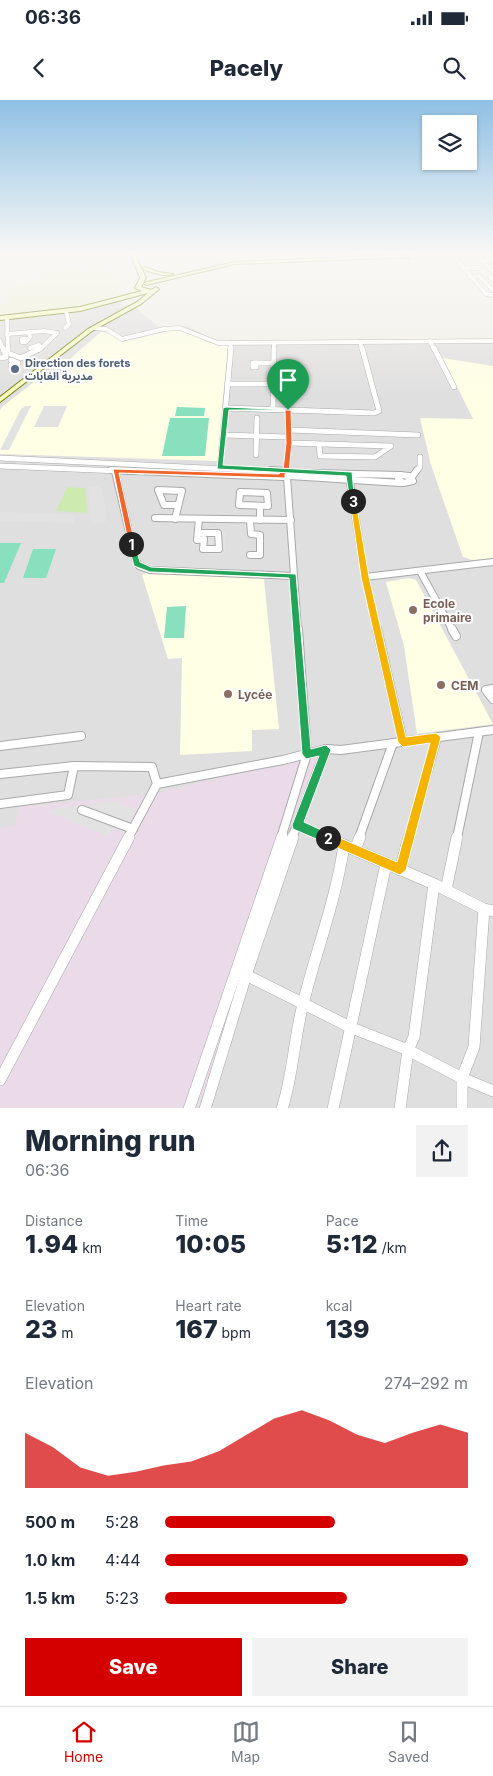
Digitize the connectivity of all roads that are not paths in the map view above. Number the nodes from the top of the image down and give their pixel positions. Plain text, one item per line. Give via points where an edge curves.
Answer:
1 (108, 302) joint
2 (136, 302) edge
3 (140, 302) edge
4 (126, 308) junction
5 (66, 311) junction
6 (3, 318) edge
7 (42, 323) dead end
8 (66, 328) dead end
9 (94, 328) junction
10 (44, 331) junction
11 (29, 332) junction
12 (7, 334) junction
13 (26, 339) dead end
14 (493, 340) edge
15 (430, 341) junction
16 (0, 342) edge
17 (360, 342) junction
18 (274, 343) junction
19 (44, 344) junction
20 (231, 344) junction
21 (36, 346) dead end
22 (1, 348) edge
23 (6, 357) junction
24 (0, 358) edge
25 (259, 363) dead end
26 (271, 363) junction
27 (11, 366) dead end
28 (228, 384) junction
29 (273, 384) junction
30 (454, 387) dead end
31 (0, 396) edge
32 (0, 400) edge
33 (226, 408) junction
34 (273, 409) junction
35 (288, 410) junction
36 (257, 418) dead end
37 (289, 430) junction
38 (352, 432) junction
39 (224, 435) junction
40 (418, 435) dead end
41 (256, 436) junction
42 (289, 440) junction
43 (319, 444) junction
44 (354, 445) junction
45 (256, 455) dead end
46 (355, 457) junction
47 (420, 457) dead end
48 (0, 458) edge
49 (0, 466) edge
50 (220, 467) junction
51 (115, 471) junction
52 (287, 474) junction
53 (349, 476) junction
54 (400, 476) junction
55 (412, 477) junction
56 (401, 483) junction
57 (178, 505) dead end
58 (260, 506) junction
59 (155, 518) dead end
60 (174, 518) junction
61 (199, 519) junction
62 (250, 520) junction
63 (260, 520) junction
64 (291, 520) junction
65 (198, 533) dead end
66 (250, 555) dead end
67 (493, 562) edge
68 (420, 571) junction
69 (293, 576) junction
70 (365, 577) junction
71 (456, 636) dead end
72 (493, 689) edge
73 (493, 699) edge
74 (493, 730) edge
75 (479, 732) junction
76 (81, 736) dead end
77 (436, 737) junction
78 (398, 743) junction
79 (0, 746) edge
80 (326, 750) junction
81 (306, 754) junction
82 (74, 766) junction
83 (0, 774) edge
84 (157, 784) junction
85 (0, 804) edge
86 (82, 810) dead end
87 (297, 825) junction
88 (133, 829) junction
89 (344, 845) junction
90 (355, 850) junction
91 (386, 864) junction
92 (400, 870) junction
93 (434, 884) junction
94 (446, 890) junction
95 (488, 910) edge
96 (246, 975) junction
97 (302, 1004) junction
98 (352, 1028) junction
99 (408, 1050) junction
100 (462, 1078) junction
101 (0, 1080) edge
102 (493, 1091) edge
103 (188, 1108) edge
104 (205, 1108) edge
105 (282, 1108) edge
106 (333, 1108) edge
107 (400, 1108) edge
108 (462, 1108) edge

1 - 4 main road via 123,303
1 - 5 main road
2 - 4 main road
3 - 9 main road
4 - 31 main road via 84,330
5 - 6 main road
5 - 8 street via 69,324
6 - 12 street
7 - 10 street
9 - 20 street via 106,329 122,339 185,328 211,342
9 - 32 main road
10 - 11 street
10 - 19 street via 57,333
11 - 12 street
11 - 13 street via 30,337
12 - 19 street via 8,354 15,358 26,358
14 - 15 street
15 - 17 street
15 - 30 street
16 - 22 street
17 - 18 street
17 - 35 street via 379,411 330,414
18 - 20 street
18 - 26 street
19 - 21 street
20 - 28 street
22 - 23 street
23 - 24 street
23 - 27 street via 18,363
25 - 26 street
26 - 29 street
28 - 29 street
28 - 33 street
29 - 34 street
33 - 34 street
33 - 39 street
34 - 35 street
35 - 37 street
36 - 41 street
37 - 38 street
37 - 42 street
38 - 40 street
38 - 44 street
39 - 41 street
39 - 50 street
41 - 42 street
41 - 45 street
42 - 43 street
42 - 52 street
43 - 44 street
43 - 46 street via 320,456
44 - 46 street
44 - 46 street via 391,446 375,457
47 - 55 street via 420,467
48 - 50 street
49 - 51 street
50 - 52 street
51 - 52 street
51 - 69 street via 139,566 150,570
52 - 53 street
52 - 64 street
53 - 54 street
53 - 56 street
53 - 70 street
54 - 55 street
54 - 56 street
55 - 56 street via 411,483
57 - 60 street
58 - 58 street via 239,505 240,492 268,493 268,506
58 - 63 street
59 - 60 street
60 - 61 street
61 - 62 street
61 - 65 street
62 - 63 street
62 - 66 street via 251,534 260,534 260,555
63 - 64 street
64 - 69 street
67 - 68 street
68 - 70 street
68 - 71 street
69 - 81 street
70 - 78 street
72 - 73 street via 486,690
74 - 75 street
75 - 77 street
75 - 94 street
76 - 79 street
77 - 78 street
77 - 92 street
78 - 80 street
78 - 90 street
80 - 81 street
80 - 87 street
81 - 84 street
81 - 103 street via 291,810
82 - 83 street
82 - 84 street via 152,767
82 - 85 street via 68,794
84 - 88 street
86 - 88 street
87 - 89 street
87 - 96 street
88 - 101 street
89 - 90 street
89 - 97 street via 331,911
90 - 91 street
91 - 92 street
91 - 98 street
92 - 93 street
93 - 94 street
93 - 99 street via 414,1037
94 - 95 street
95 - 100 street via 474,1047
96 - 97 street
96 - 104 street
97 - 98 street
97 - 105 street via 290,1088
98 - 99 street
98 - 106 street
99 - 100 street
99 - 107 street
100 - 102 street
100 - 108 street

